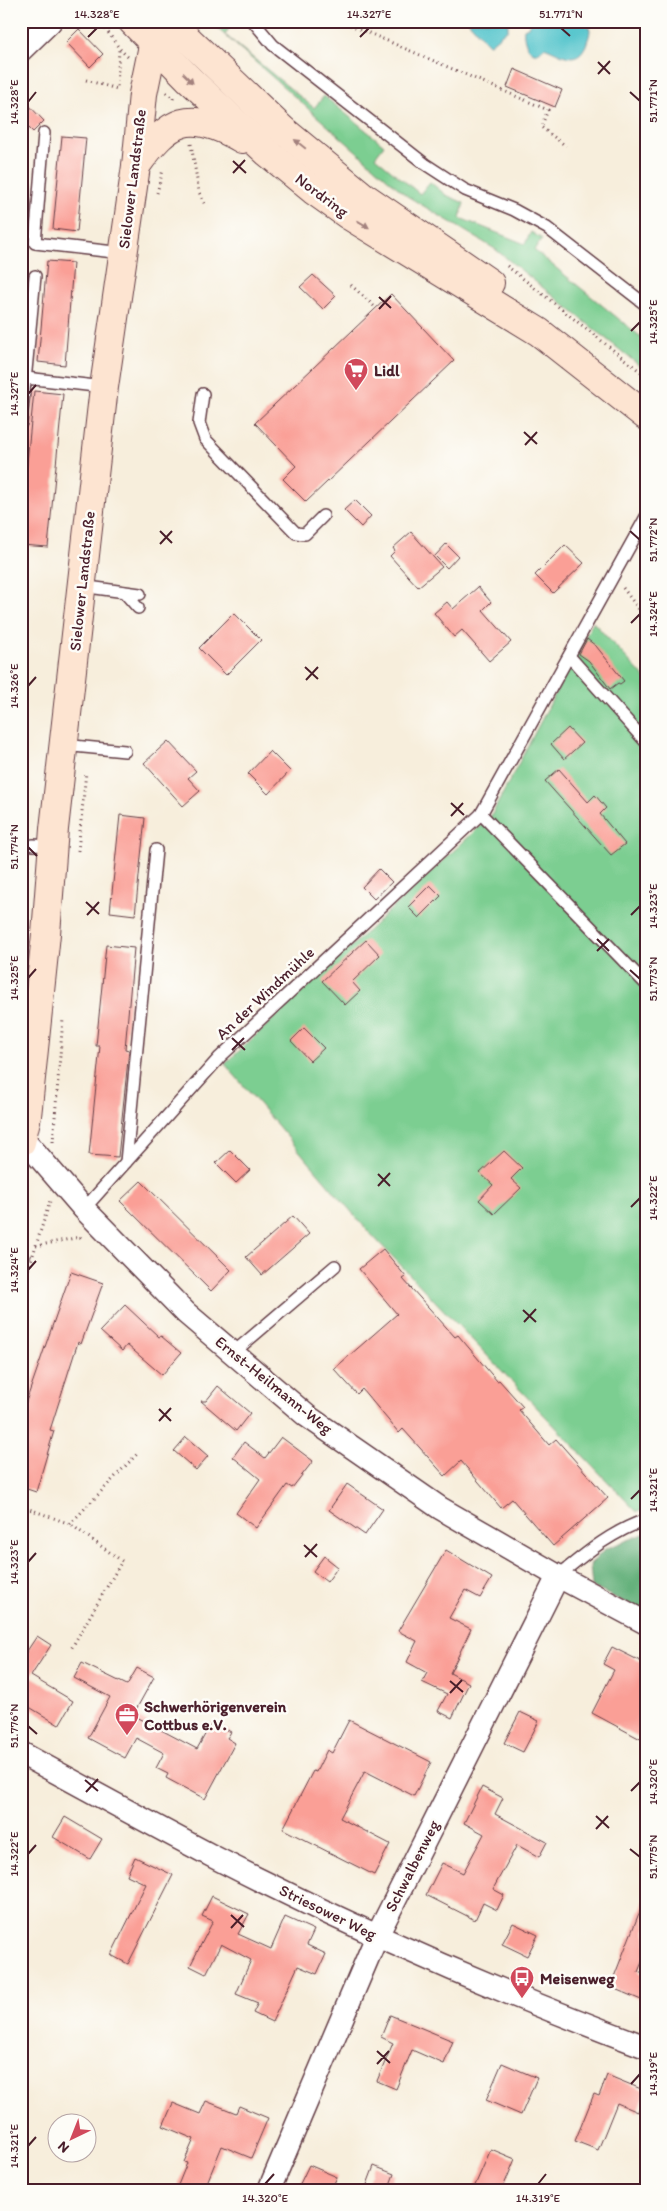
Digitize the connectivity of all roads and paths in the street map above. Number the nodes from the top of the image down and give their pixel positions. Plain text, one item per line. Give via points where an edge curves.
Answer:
1 (99, 21) edge
2 (132, 21) edge
3 (253, 21) edge
4 (341, 21) edge
5 (50, 22) edge
6 (160, 28) edge
7 (21, 50) edge
8 (86, 80) dead end
9 (44, 132) dead end
10 (566, 146) dead end
11 (182, 147) dead end
12 (268, 153) junction
13 (136, 166) junction
14 (163, 167) dead end
15 (155, 202) dead end
16 (205, 205) dead end
17 (123, 253) junction
18 (507, 266) dead end
19 (36, 276) dead end
20 (351, 285) dead end
21 (646, 305) edge
22 (376, 308) dead end
23 (539, 332) junction
24 (646, 376) edge
25 (26, 378) junction
26 (104, 388) junction
27 (203, 394) dead end
28 (646, 416) edge
29 (21, 424) edge
30 (323, 516) dead end
31 (646, 517) edge
32 (613, 577) junction
33 (81, 586) junction
34 (124, 592) junction
35 (140, 594) dead end
36 (138, 608) dead end
37 (646, 619) edge
38 (569, 656) junction
39 (646, 742) edge
40 (63, 745) junction
41 (125, 751) dead end
42 (481, 814) junction
43 (156, 850) dead end
44 (646, 984) edge
45 (22, 1139) edge
46 (126, 1162) junction
47 (51, 1197) dead end
48 (84, 1209) junction
49 (21, 1253) edge
50 (33, 1257) junction
51 (335, 1266) dead end
52 (21, 1293) edge
53 (233, 1353) junction
54 (138, 1453) dead end
55 (21, 1506) edge
56 (646, 1520) edge
57 (70, 1524) junction
58 (558, 1576) junction
59 (646, 1623) edge
60 (72, 1649) dead end
61 (21, 1753) edge
62 (377, 1936) junction
63 (646, 2047) edge
64 (269, 2190) edge

1 - 8 path via 119,49 117,89
2 - 6 main road, Nordring
3 - 21 lane via 273,45 425,164 466,190 514,210 546,228
4 - 10 path via 548,110 541,127
5 - 7 street
6 -> 12 main road, Nordring via 188,78
6 - 13 main road, Sielower Landstraße via 143,94
23 -> 6 main road, Nordring via 503,293 363,196
9 - 17 lane via 35,243
11 - 16 path via 190,141 199,192
12 - 13 main road via 201,121 182,122 159,136
12 -> 23 main road, Nordring via 348,215
13 - 17 main road, Sielower Landstraße
14 - 15 path
17 - 26 main road, Sielower Landstraße
18 - 24 path
19 - 25 lane
20 - 22 path
23 - 28 main road, Nordring
25 - 26 lane
25 - 29 lane
26 - 33 main road, Sielower Landstraße
27 - 30 lane via 199,423 206,438 296,533 305,534
31 - 32 lane, An der Windmühle
32 - 37 path
32 - 38 lane, An der Windmühle
33 - 34 lane
33 - 40 main road, Sielower Landstraße
34 - 35 lane
34 - 36 lane
38 - 39 lane
38 - 42 lane, An der Windmühle
40 - 41 lane
40 - 45 main road, Sielower Landstraße via 43,845 46,934
42 - 44 lane
42 - 46 lane, An der Windmühle via 220,1057
43 - 46 lane
45 - 48 street, Ernst-Heilmann-Weg
46 - 48 lane, An der Windmühle
47 - 50 path
48 - 53 street, Ernst-Heilmann-Weg via 186,1313
49 - 50 path
50 - 52 path
51 - 53 lane
53 - 58 street, Ernst-Heilmann-Weg via 307,1416 440,1508
54 - 57 path
55 - 57 path
56 - 58 lane via 630,1525 589,1550
57 - 60 path via 122,1561
58 - 59 street, Ernst-Heilmann-Weg
58 - 62 street, Schwalbenweg
61 - 62 street, Striesower Weg via 215,1857
62 - 63 street, Striesower Weg via 506,1992
62 - 64 street, Schwalbenweg

